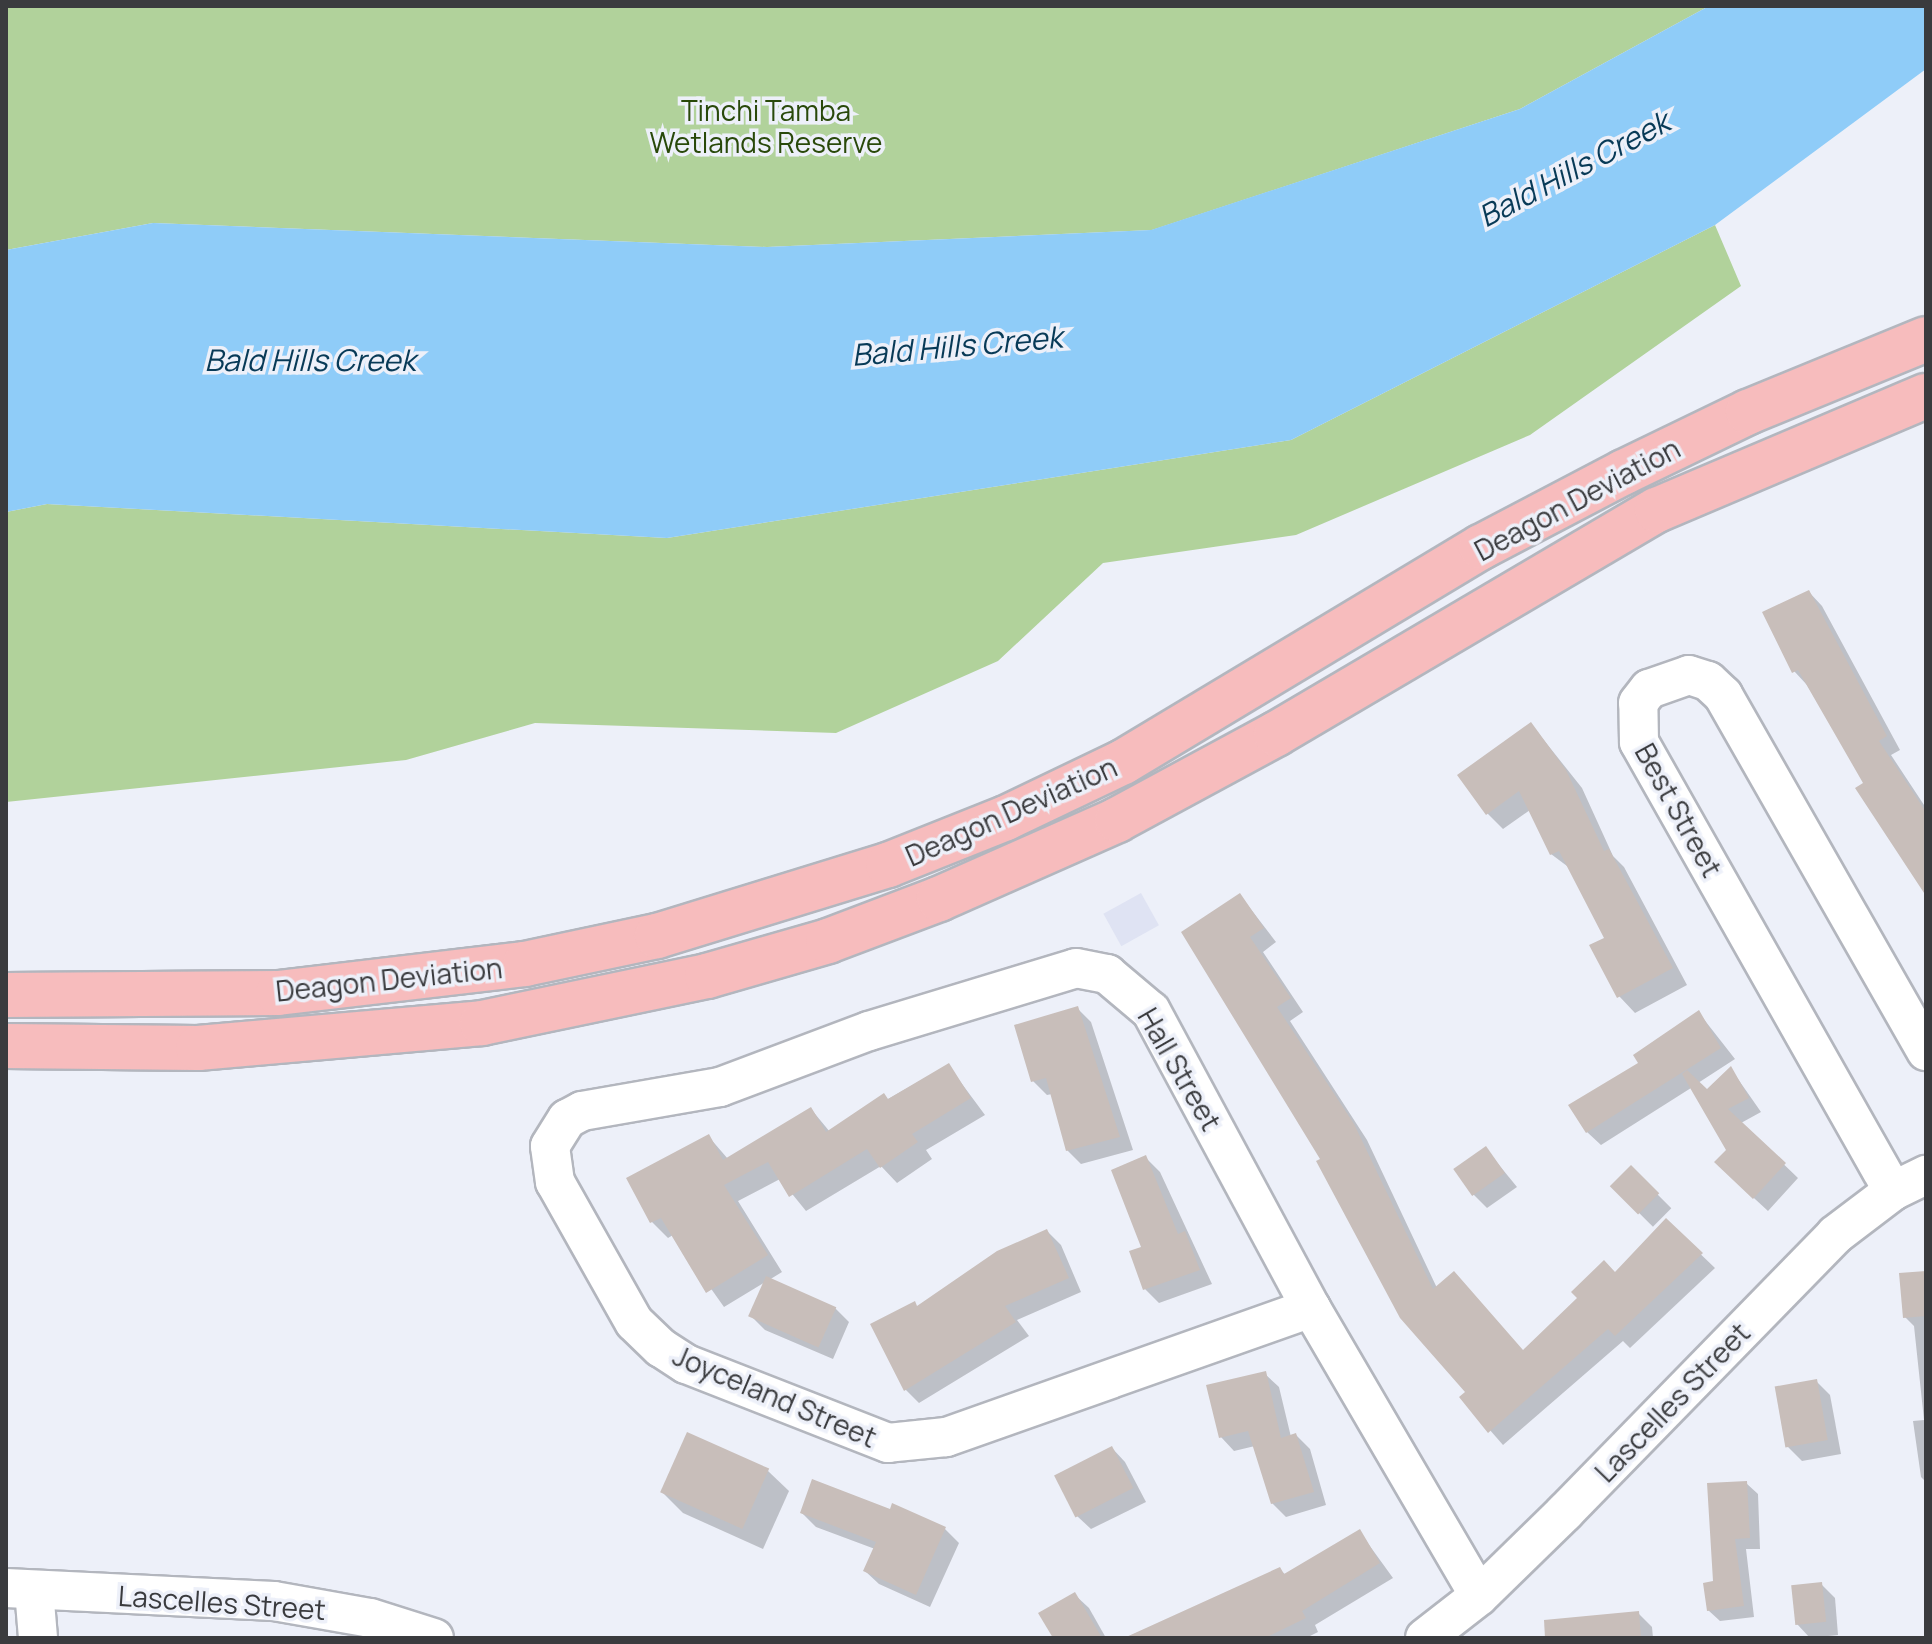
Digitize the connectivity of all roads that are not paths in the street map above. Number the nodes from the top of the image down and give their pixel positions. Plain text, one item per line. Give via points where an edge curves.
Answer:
1 (1926, 339) edge
2 (1926, 396) edge
3 (6, 995) edge
4 (6, 1046) edge
5 (1926, 1051) edge
6 (558, 1131) joint
7 (1910, 1183) edge
8 (1311, 1308) junction
9 (20, 1589) edge
10 (1479, 1596) junction
11 (1427, 1637) edge
12 (38, 1638) edge
13 (434, 1638) edge

1 - 3 highway, Deagon Deviation via 1748,412 1624,472 1481,547 1123,762 888,865 672,932 509,966 278,993
2 - 4 highway, Deagon Deviation via 1657,510 1276,734 1117,820 939,899 828,941 693,980 482,1023 213,1047
5 - 7 street, Best Street via 1723,695 1708,681 1689,675 1649,689 1638,703 1639,742
6 - 8 street, Joyceland Street via 549,1164 555,1182 634,1322 661,1348 686,1364 888,1443 946,1437
6 - 8 street, Hall Street via 582,1111 720,1087 869,1031 1036,979 1076,968 1107,974 1151,1011
7 - 10 street, Lascelles Street via 1835,1235
8 - 10 street, Hall Street
9 - 12 street
9 - 13 street, Lascelles Street via 274,1601 370,1618
10 - 11 street, Lascelles Street

